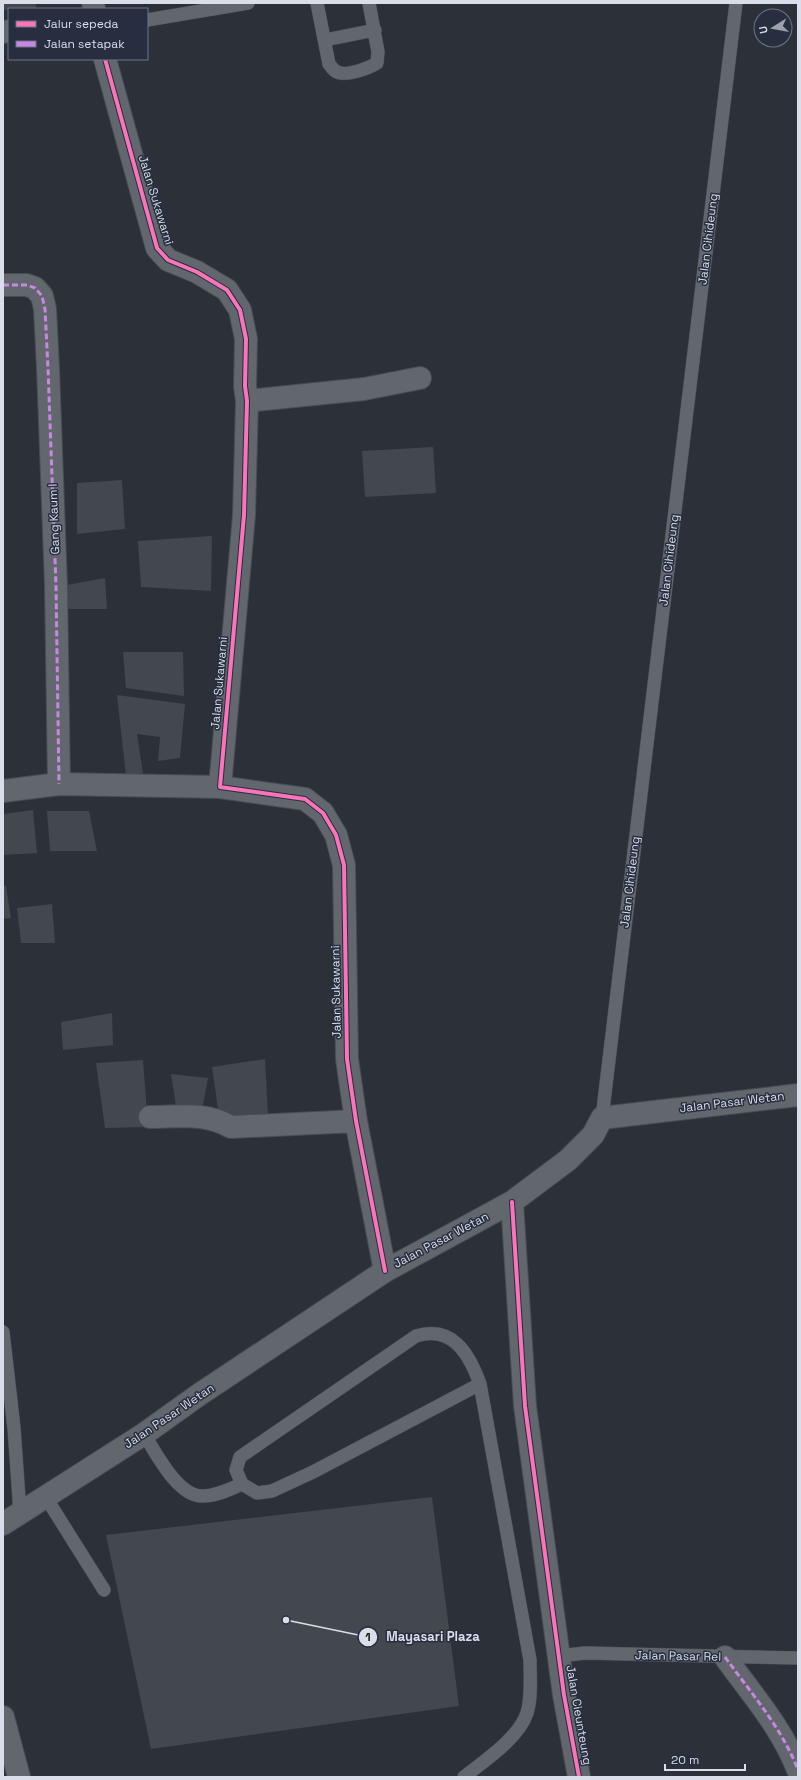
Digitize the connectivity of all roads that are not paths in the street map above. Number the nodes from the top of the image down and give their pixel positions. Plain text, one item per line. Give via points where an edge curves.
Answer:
1 (248, 3) edge
2 (317, 3) edge
3 (369, 3) edge
4 (736, 3) edge
5 (148, 20) edge
6 (375, 30) junction
7 (325, 40) junction
8 (105, 60) edge
9 (3, 285) edge
10 (420, 378) dead end
11 (247, 401) junction
12 (59, 784) junction
13 (220, 786) junction
14 (3, 791) edge
15 (798, 1095) edge
16 (150, 1117) dead end
17 (602, 1118) junction
18 (356, 1121) junction
19 (512, 1202) junction
20 (385, 1270) junction
21 (3, 1332) edge
22 (480, 1384) junction
23 (144, 1434) junction
24 (242, 1484) junction
25 (45, 1496) junction
26 (12, 1518) edge
27 (104, 1590) dead end
28 (559, 1656) junction
29 (725, 1657) junction
30 (798, 1658) edge
31 (3, 1717) edge
32 (798, 1770) edge
33 (19, 1777) edge
34 (464, 1777) edge
35 (579, 1777) edge

1 - 5 lane
2 - 7 lane
3 - 6 lane
4 - 17 lane, Jalan Cihideung
6 - 7 lane
6 - 7 lane via 377,63 368,68 341,73 334,70 328,64
8 - 11 street, Jalan Sukawarni via 157,248 168,260 197,272 227,290 240,310 246,339
9 - 12 street, Gang Kaum I via 27,285 35,288 42,296 44,309 56,578
10 - 11 street via 364,389
11 - 13 street, Jalan Sukawarni via 244,515
12 - 13 street
12 - 14 street
13 - 18 street, Jalan Sukawarni via 305,799 322,813 336,836 344,865 347,1059
15 - 17 street, Jalan Pasar Wetan
16 - 18 street via 204,1117 220,1121 231,1128
17 - 19 street, Jalan Pasar Wetan via 593,1135 568,1160
18 - 20 street, Jalan Sukawarni
19 - 20 street, Jalan Pasar Wetan
19 - 28 street, Jalan Cieunteung via 525,1406
20 - 23 street, Jalan Pasar Wetan
21 - 26 lane via 14,1428
22 - 24 lane via 272,1491 257,1493
22 - 24 lane via 473,1365 462,1349 450,1338 428,1332 416,1336 240,1457 236,1470
22 - 34 lane via 530,1660 531,1690 527,1714 513,1736
23 - 24 lane via 174,1479 186,1492 202,1496
23 - 25 street, Jalan Pasar Wetan
25 - 26 street, Jalan Pasar Wetan
25 - 27 lane
28 - 29 lane, Jalan Pasar Rel via 584,1653
28 - 35 street, Jalan Cieunteung
29 - 30 lane, Jalan Pasar Rel
29 - 32 street via 792,1753
31 - 33 street

